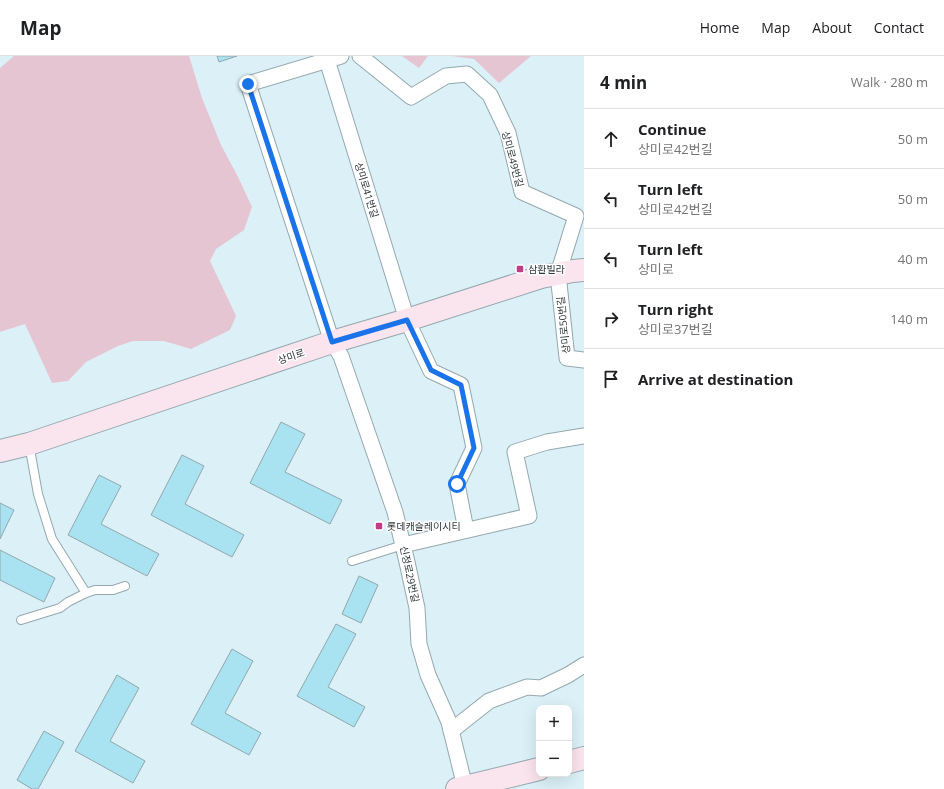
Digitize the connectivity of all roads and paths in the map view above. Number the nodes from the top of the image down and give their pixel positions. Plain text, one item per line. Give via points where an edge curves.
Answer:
1 (360, 56) edge
2 (334, 58) edge
3 (584, 270) edge
4 (558, 274) junction
5 (407, 320) junction
6 (332, 342) junction
7 (584, 360) edge
8 (584, 436) edge
9 (29, 444) junction
10 (0, 451) edge
11 (466, 530) junction
12 (403, 545) junction
13 (352, 561) dead end
14 (125, 586) dead end
15 (86, 593) junction
16 (21, 620) dead end
17 (584, 665) edge
18 (451, 731) junction
19 (584, 758) edge
20 (572, 761) edge
21 (536, 770) edge
22 (461, 788) edge

1 - 4 street, 상미로49번길 via 411,97 446,76 467,74 490,95 508,133 522,192 576,216
2 - 5 street, 상미로41번길
2 - 6 street, 신정로29번길 via 248,84
3 - 4 street, 상미로
4 - 5 street, 상미로 via 541,277
4 - 7 street, 상미로50번길 via 567,358
5 - 6 street, 상미로
5 - 11 street, 상미로41번길 via 431,370 461,385 474,448 457,484
6 - 9 street, 상미로
6 - 12 street, 신정로29번길 via 341,356 395,512
8 - 11 street via 548,442 515,452 529,516
9 - 10 street, 상미로
9 - 15 lane via 38,494 52,539
11 - 12 street
12 - 13 lane
12 - 18 street, 신정로29번길 via 417,608 419,644 428,675
14 - 15 lane
15 - 16 lane via 60,608
17 - 18 street via 541,688 526,687 489,701
18 - 22 street, 신정로29번길
19 - 20 street
21 - 22 street

